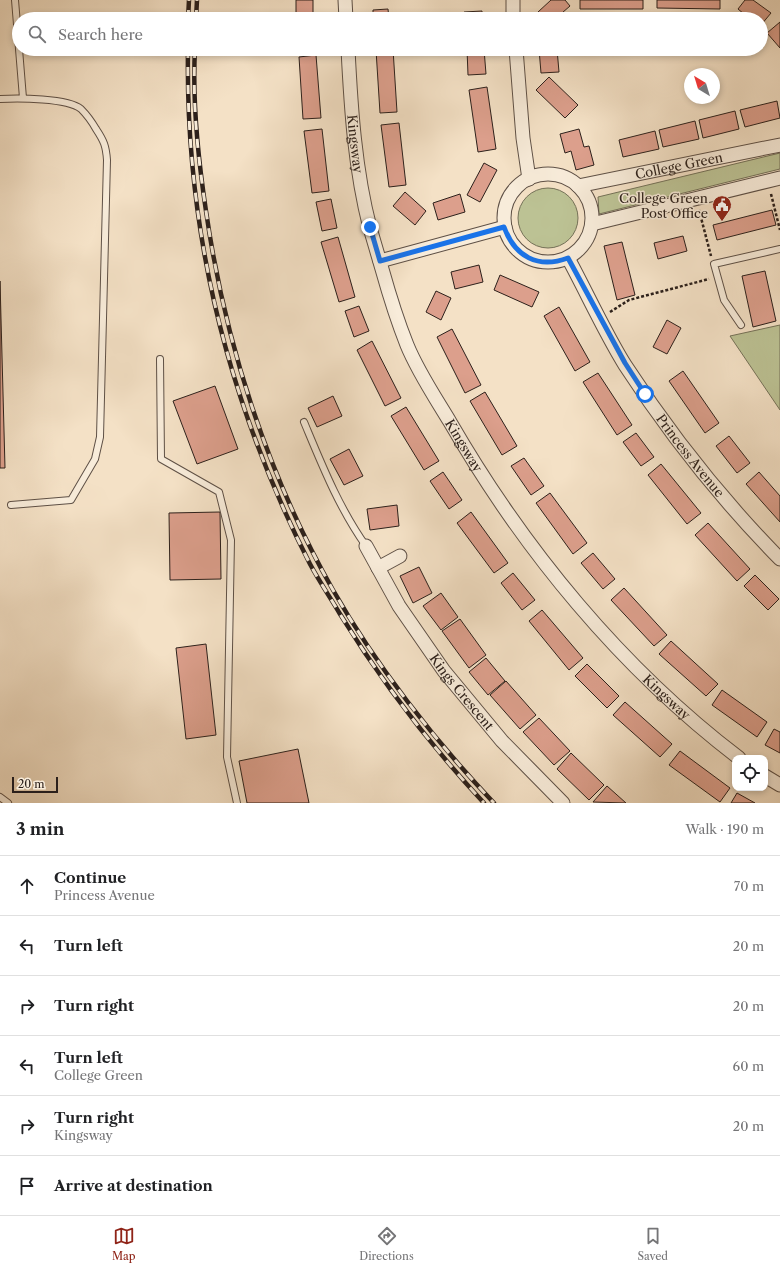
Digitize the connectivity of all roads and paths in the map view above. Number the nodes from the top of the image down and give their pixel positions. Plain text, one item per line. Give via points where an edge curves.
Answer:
1 (15, 0) edge
2 (345, 0) edge
3 (513, 0) edge
4 (16, 12) edge
5 (346, 12) edge
6 (513, 12) edge
7 (20, 56) edge
8 (348, 56) edge
9 (517, 56) edge
10 (23, 98) junction
11 (0, 99) edge
12 (780, 145) edge
13 (529, 179) junction
14 (774, 180) edge
15 (578, 186) junction
16 (696, 199) junction
17 (592, 224) junction
18 (504, 227) junction
19 (780, 230) edge
20 (780, 249) edge
21 (568, 258) junction
22 (380, 261) junction
23 (714, 264) junction
24 (717, 277) junction
25 (600, 318) junction
26 (741, 325) dead end
27 (160, 359) dead end
28 (304, 422) dead end
29 (11, 505) dead end
30 (366, 546) joint
31 (400, 556) dead end
32 (780, 559) edge
33 (378, 568) junction
34 (735, 755) edge
35 (768, 778) edge
36 (780, 785) edge
37 (0, 797) edge
38 (8, 803) edge
39 (237, 803) edge
40 (563, 803) edge

1 - 4 lane
2 - 5 street
3 - 6 street
7 - 10 lane
8 - 22 street, Kingsway via 361,186
9 - 13 street
10 - 11 lane
10 - 29 lane via 52,100 80,108 106,144 100,437 96,458 71,500
12 - 15 street, College Green
13 - 15 street via 544,174 555,175
13 - 18 street via 516,188 509,197 504,211
14 - 16 street
14 - 19 path
15 - 17 street via 590,206
16 - 17 street
16 - 23 path
17 - 21 street via 587,239
18 - 21 street via 514,247 525,256 547,263
18 - 22 street
20 - 23 lane
21 - 25 street, Princess Avenue
22 - 34 street, Kingsway via 407,346 461,442 520,530 557,579 634,667
23 - 24 lane
24 - 25 path via 629,300
24 - 26 lane via 724,300
25 - 32 street, Princess Avenue via 625,363 675,434 725,499
27 - 39 lane via 161,459 219,492 231,540 227,757
28 - 30 lane, Kings Crescent via 336,494
30 - 33 street, Kings Crescent
31 - 33 street
33 - 40 street, Kings Crescent via 399,606 444,671 502,741
35 - 36 street
37 - 38 lane

